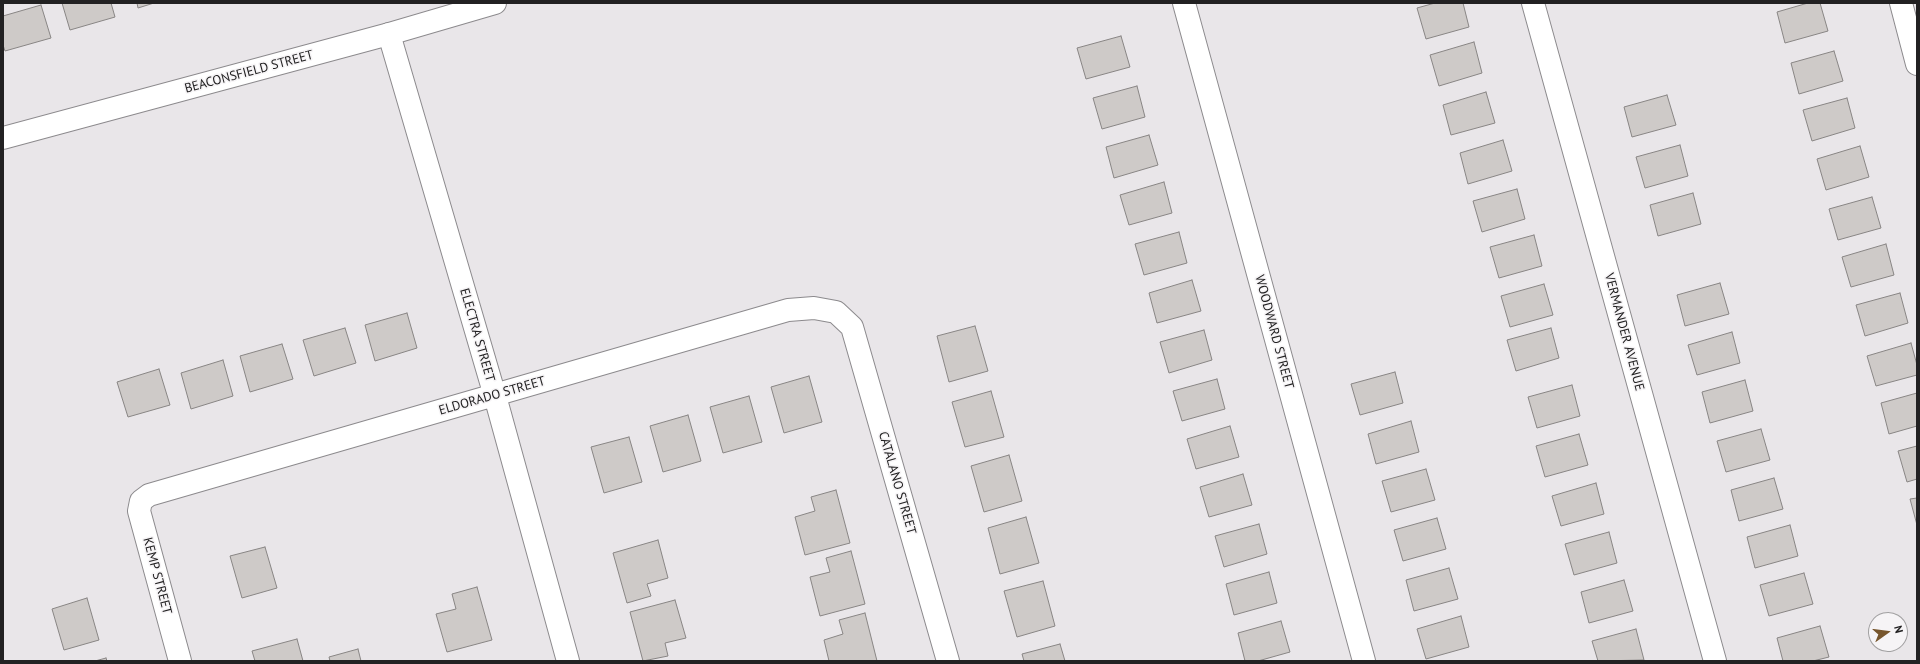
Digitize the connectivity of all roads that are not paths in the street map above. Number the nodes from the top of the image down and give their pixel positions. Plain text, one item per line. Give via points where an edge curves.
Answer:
1 (495, 3) edge
2 (1184, 3) edge
3 (1533, 3) edge
4 (1900, 3) edge
5 (389, 34) junction
6 (1917, 64) edge
7 (3, 138) edge
8 (836, 312) joint
9 (495, 396) junction
10 (149, 495) joint
11 (180, 661) edge
12 (568, 661) edge
13 (948, 661) edge
14 (1364, 661) edge
15 (1715, 661) edge

1 - 5 street, BEACONSFIELD STREET
2 - 14 street, WOODWARD STREET
3 - 15 street, VERMANDER AVENUE
4 - 6 street
5 - 7 street, BEACONSFIELD STREET
5 - 9 street, ELECTRA STREET
8 - 9 street, ELDORADO STREET via 814,308 788,310
8 - 13 street, CATALANO STREET via 852,327
9 - 10 street, ELDORADO STREET
9 - 12 street, ELECTRA STREET
10 - 11 street, KEMP STREET via 141,501 139,511

